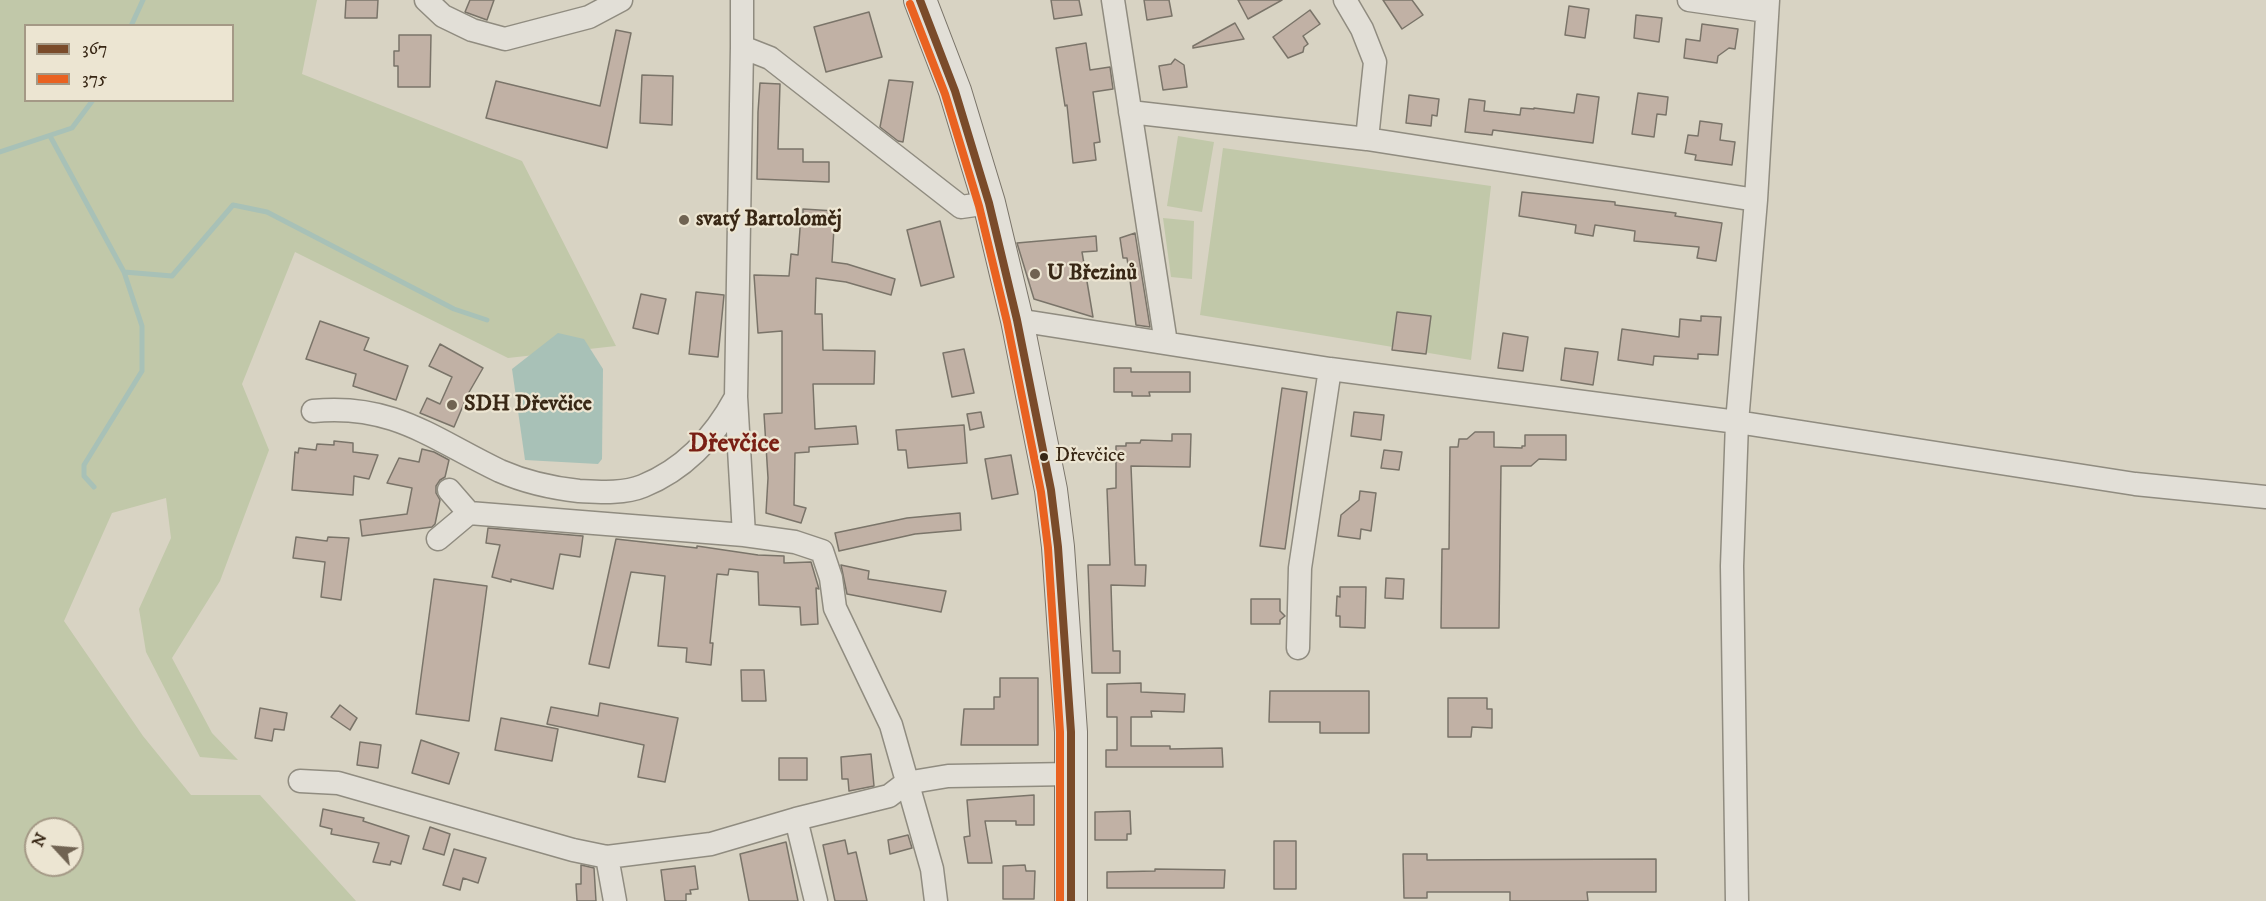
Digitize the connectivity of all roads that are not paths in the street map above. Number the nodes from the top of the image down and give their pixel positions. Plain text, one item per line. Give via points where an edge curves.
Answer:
1 (426, 0) edge
2 (621, 0) edge
3 (742, 0) edge
4 (920, 0) edge
5 (1113, 0) edge
6 (1345, 0) edge
7 (1689, 0) edge
8 (1767, 6) edge
9 (742, 47) junction
10 (1130, 112) junction
11 (1368, 139) junction
12 (1756, 200) junction
13 (989, 203) junction
14 (1017, 320) junction
15 (1166, 343) junction
16 (1330, 369) junction
17 (736, 397) junction
18 (314, 411) dead end
19 (1737, 422) junction
20 (449, 490) dead end
21 (2266, 497) edge
22 (469, 513) junction
23 (744, 535) junction
24 (438, 539) dead end
25 (1298, 648) dead end
26 (1071, 774) junction
27 (300, 781) dead end
28 (906, 783) junction
29 (796, 819) junction
30 (607, 857) junction
31 (615, 901) edge
32 (816, 901) edge
33 (936, 901) edge
34 (1071, 901) edge
35 (1737, 901) edge

1 - 2 street via 443,16 472,30 505,39 589,17
3 - 9 street
4 - 13 main road via 955,91
5 - 10 street
6 - 11 street via 1362,28 1375,62
7 - 8 street
8 - 12 street
9 - 13 street via 770,58 961,207
9 - 17 street
10 - 11 street
10 - 15 street
11 - 12 street
12 - 19 street
13 - 14 main road
14 - 15 street
14 - 26 main road via 1051,490 1058,547
15 - 16 street
16 - 19 street
16 - 25 street via 1300,568
17 - 18 street via 722,423 677,468 641,487 595,492 531,482 389,416 361,410
17 - 23 street
19 - 21 street via 2135,484
19 - 35 street via 1732,566
20 - 22 street
22 - 23 street
22 - 24 street
23 - 28 street via 795,542 822,551 835,608 891,725
26 - 28 street via 948,776
26 - 34 main road
27 - 30 street via 338,783
28 - 29 street via 889,796
28 - 33 street via 932,869
29 - 30 street via 711,844
29 - 32 street
30 - 31 street

